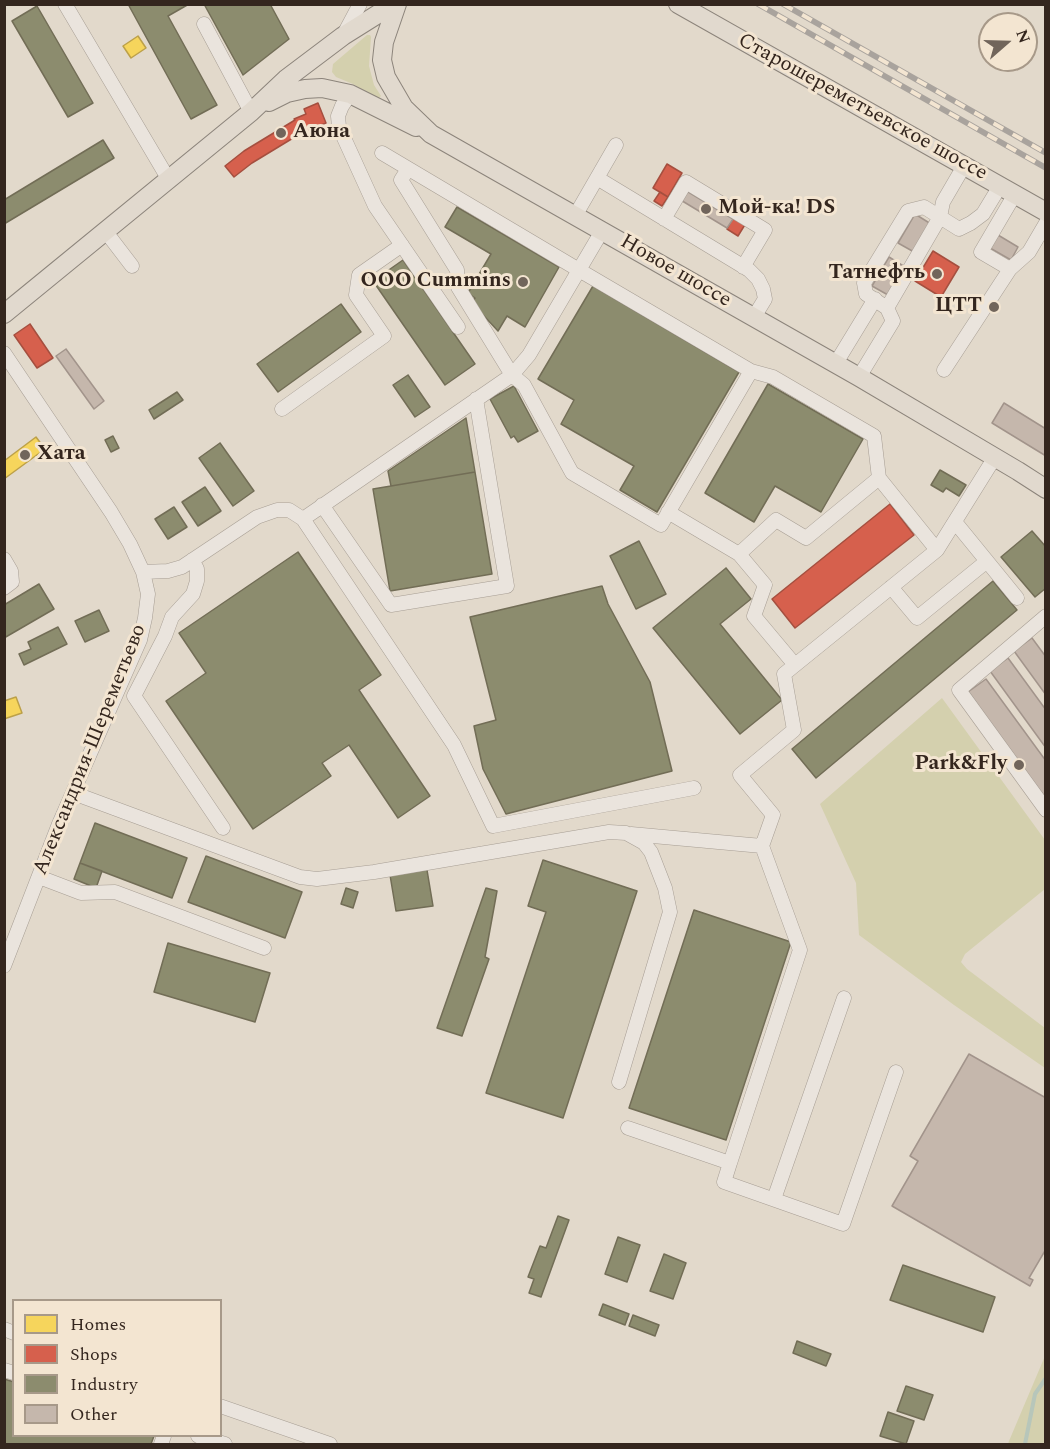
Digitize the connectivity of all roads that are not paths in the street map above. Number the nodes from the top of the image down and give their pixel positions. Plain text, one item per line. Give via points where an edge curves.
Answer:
1 (64, 4) edge
2 (360, 4) edge
3 (395, 4) edge
4 (678, 4) edge
5 (204, 24) dead end
6 (343, 36) junction
7 (350, 94) junction
8 (255, 109) junction
9 (431, 134) junction
10 (616, 145) dead end
11 (382, 153) dead end
12 (964, 166) junction
13 (408, 169) junction
14 (597, 178) junction
15 (169, 180) junction
16 (1007, 190) junction
17 (1046, 212) edge
18 (575, 216) junction
19 (940, 217) junction
20 (664, 219) junction
21 (1046, 223) edge
22 (602, 231) junction
23 (106, 232) junction
24 (402, 245) junction
25 (132, 266) dead end
26 (743, 267) junction
27 (1010, 269) junction
28 (579, 270) junction
29 (875, 299) junction
30 (887, 308) junction
31 (4, 314) edge
32 (754, 317) junction
33 (458, 327) dead end
34 (4, 353) edge
35 (836, 363) junction
36 (944, 370) dead end
37 (751, 371) junction
38 (512, 375) junction
39 (859, 377) junction
40 (476, 399) junction
41 (282, 409) dead end
42 (995, 457) junction
43 (879, 478) junction
44 (1046, 489) edge
45 (322, 505) junction
46 (668, 512) junction
47 (303, 519) junction
48 (955, 522) junction
49 (937, 550) junction
50 (740, 554) junction
51 (4, 559) edge
52 (192, 560) junction
53 (987, 561) junction
54 (142, 572) junction
55 (891, 587) junction
56 (4, 588) edge
57 (1017, 598) dead end
58 (1046, 616) edge
59 (795, 665) junction
60 (694, 788) dead end
61 (73, 793) junction
62 (1046, 810) edge
63 (223, 828) dead end
64 (626, 833) junction
65 (762, 846) junction
66 (39, 877) junction
67 (264, 948) dead end
68 (4, 966) edge
69 (844, 998) dead end
70 (896, 1072) dead end
71 (619, 1082) dead end
72 (628, 1128) dead end
73 (730, 1163) junction
74 (774, 1199) junction
75 (222, 1407) edge
76 (201, 1437) edge
77 (225, 1444) edge
78 (330, 1444) edge

1 - 15 street
2 - 6 street
3 - 6 main road
3 - 9 main road, Новое шоссе via 384,42 382,60 386,77 404,108
4 - 12 main road, Старошереметьевское шоссе
5 - 8 street
6 - 8 main road via 286,79
7 - 8 main road via 305,89
7 - 9 main road
7 - 24 street via 338,116 339,128 375,206
8 - 15 main road
9 - 18 main road, Новое шоссе
10 - 14 street
11 - 13 street
12 - 16 main road, Старошереметьевское шоссе
12 - 19 street via 943,202
13 - 28 street
13 - 38 street via 401,180 457,270 458,287
14 - 18 street
14 - 20 street
15 - 23 main road
16 - 17 main road, Старошереметьевское шоссе
16 - 19 street via 983,214 959,229
16 - 27 street via 981,252
18 - 22 main road, Новое шоссе
19 - 29 street via 924,207 908,211 864,283 866,294
19 - 30 street
20 - 26 street
20 - 26 street via 686,182 765,230
21 - 27 street via 1029,252
22 - 28 street
22 - 32 main road, Новое шоссе
23 - 25 street
23 - 31 main road
24 - 33 street
24 - 41 street via 359,275 356,295 384,336
26 - 32 street via 758,279 763,289 765,299
27 - 36 street
28 - 37 street
28 - 38 street via 529,355
29 - 30 street
29 - 35 street
30 - 39 street via 893,321
32 - 35 main road, Новое шоссе
34 - 54 street, Александрия-Шереметьево via 111,512
35 - 39 main road, Новое шоссе
37 - 43 street via 772,377 874,436
37 - 46 street
38 - 40 street
38 - 46 street via 524,385 572,473 661,525
39 - 42 main road, Новое шоссе
40 - 45 street
40 - 45 street via 507,586 392,605
42 - 44 main road, Новое шоссе
42 - 48 street
43 - 49 street
43 - 50 street via 806,538 776,520
45 - 47 street
46 - 50 street
47 - 52 street via 289,510 256,517
47 - 60 street via 454,745 493,826
48 - 49 street
48 - 53 street
49 - 55 street
50 - 59 street via 765,585 754,616
51 - 56 street via 12,582
52 - 54 street via 168,571
52 - 63 street via 197,568 193,594 172,617 134,696
53 - 55 street via 917,618
53 - 57 street
54 - 61 street, Александрия-Шереметьево via 148,594 140,640
55 - 59 street
58 - 62 street via 959,690
59 - 65 street via 784,674 794,730 740,775 774,815
61 - 64 street via 300,877 317,879 609,832
61 - 66 street, Александрия-Шереметьево
64 - 65 street
64 - 71 street via 651,852 670,912
65 - 73 street via 800,950
66 - 67 street via 81,893 115,892
66 - 68 street, Александрия-Шереметьево
69 - 74 street
70 - 74 street via 843,1224
72 - 73 street
73 - 74 street via 724,1182
75 - 78 street
76 - 77 street

